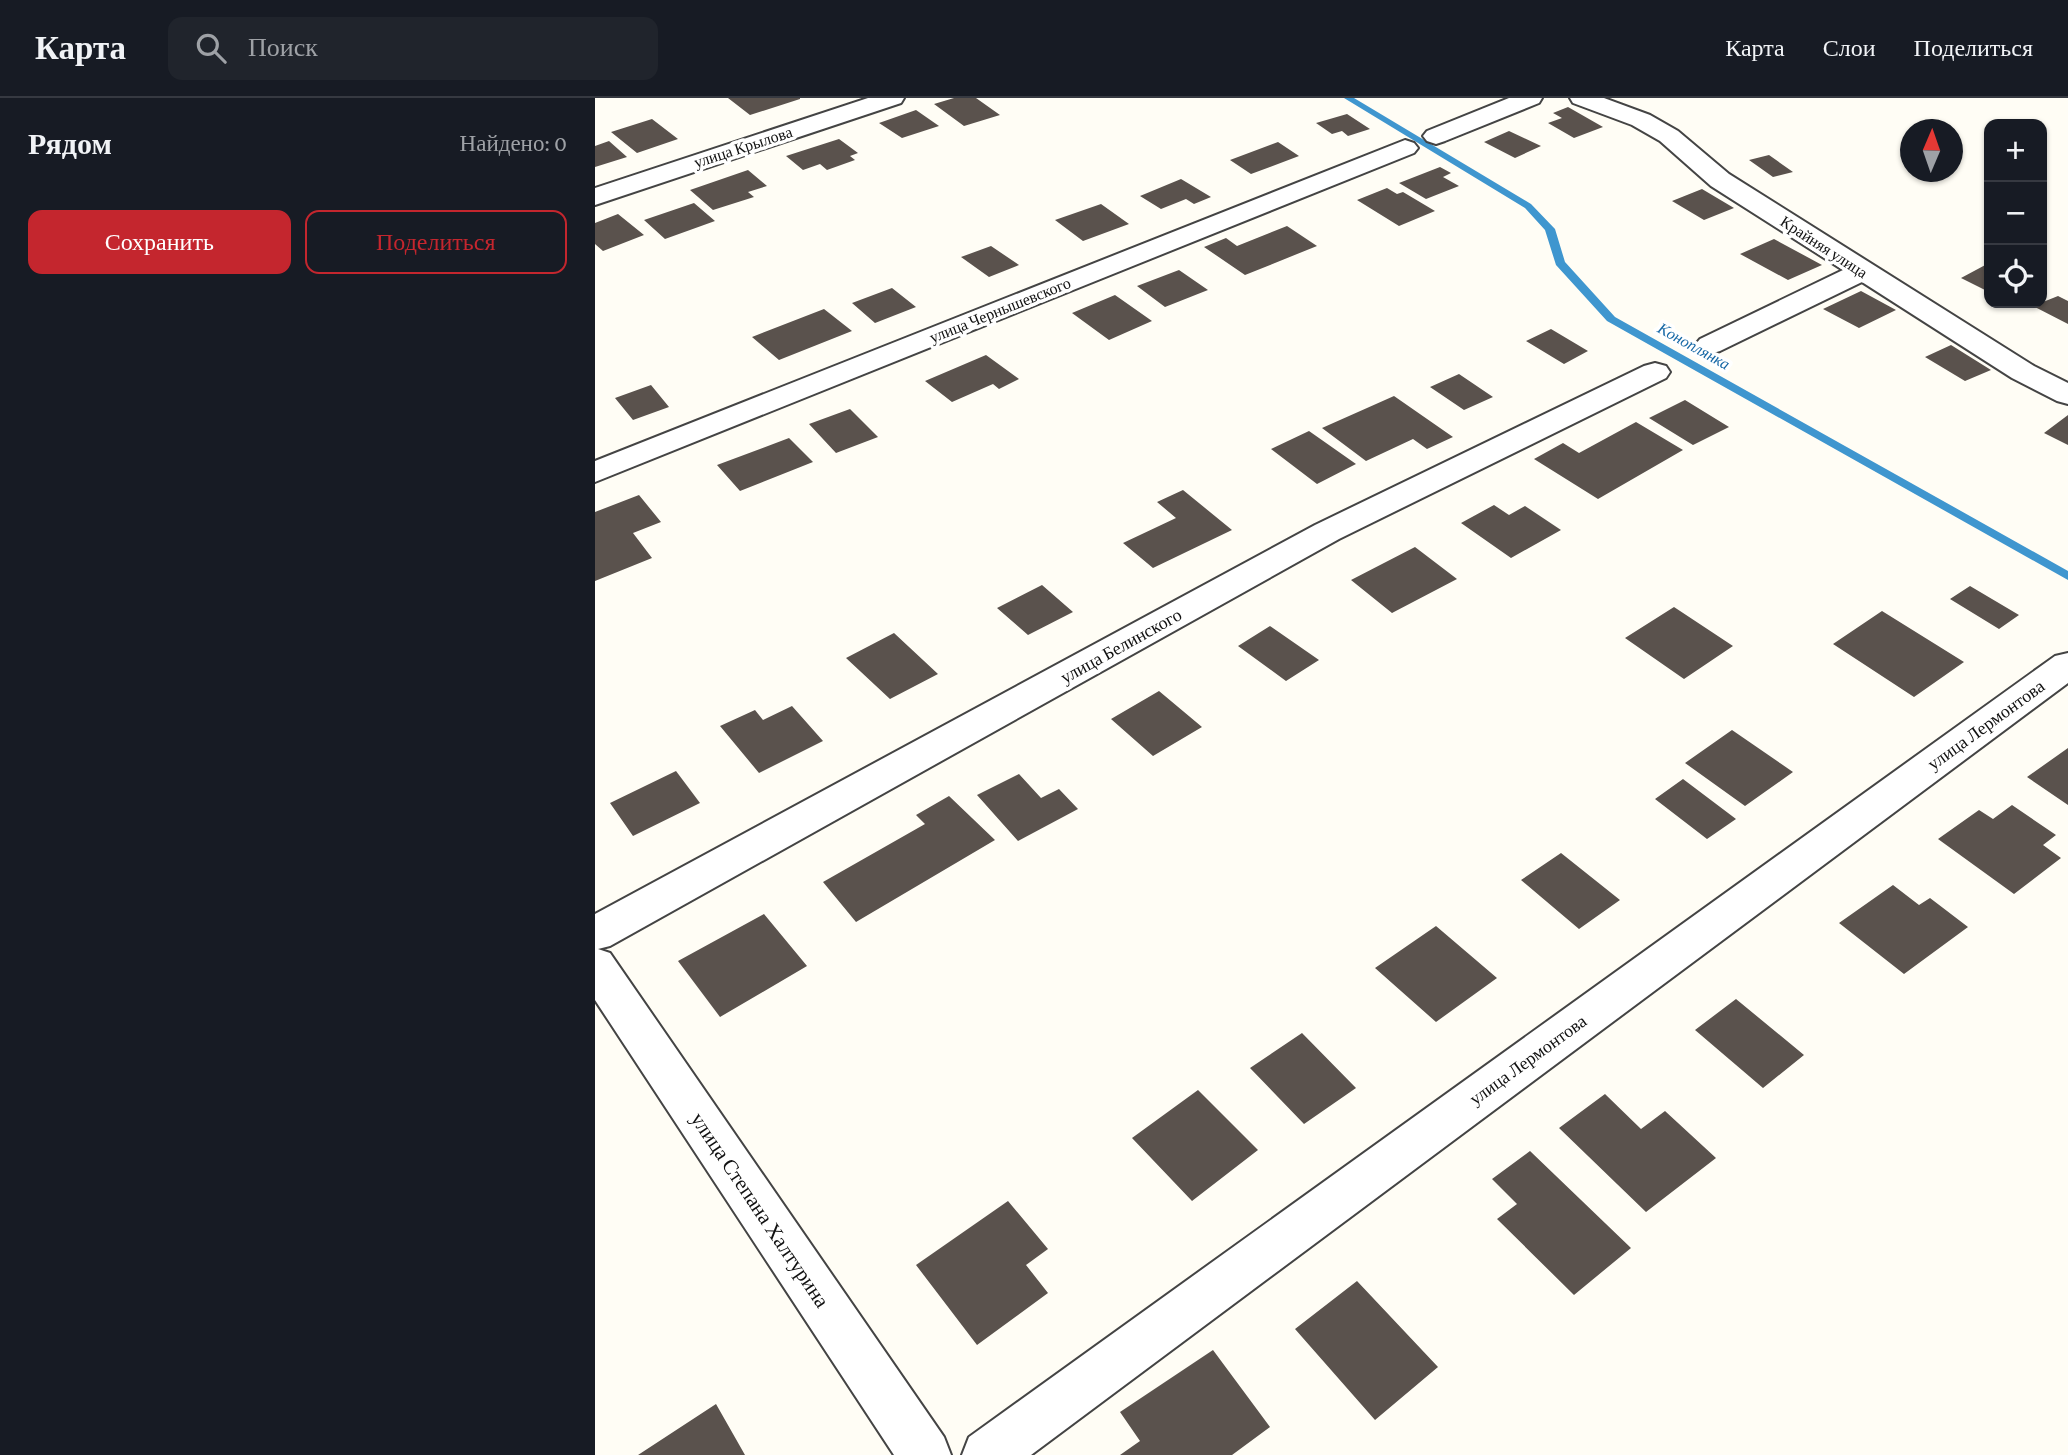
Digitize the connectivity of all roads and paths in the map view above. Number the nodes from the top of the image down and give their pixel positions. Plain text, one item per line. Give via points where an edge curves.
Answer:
1 (892, 98) edge
2 (1530, 98) edge
3 (1582, 98) edge
4 (1436, 136) dead end
5 (1405, 148) dead end
6 (595, 197) edge
7 (1862, 271) junction
8 (1710, 345) dead end
9 (1655, 372) dead end
10 (2068, 395) edge
11 (595, 472) edge
12 (2068, 666) edge
13 (595, 934) edge
14 (595, 965) edge
15 (925, 1455) edge
16 (988, 1455) edge

1 - 6 street, улица Крылова
2 - 4 street
3 - 7 street, Крайняя улица via 1669,136 1720,180
5 - 11 street, улица Чернышевского
7 - 8 street
7 - 10 street, Крайняя улица via 2023,372
9 - 13 street, улица Белинского via 1327,532
12 - 16 street, улица Лермонтова
14 - 15 street, улица Степана Халтурина

